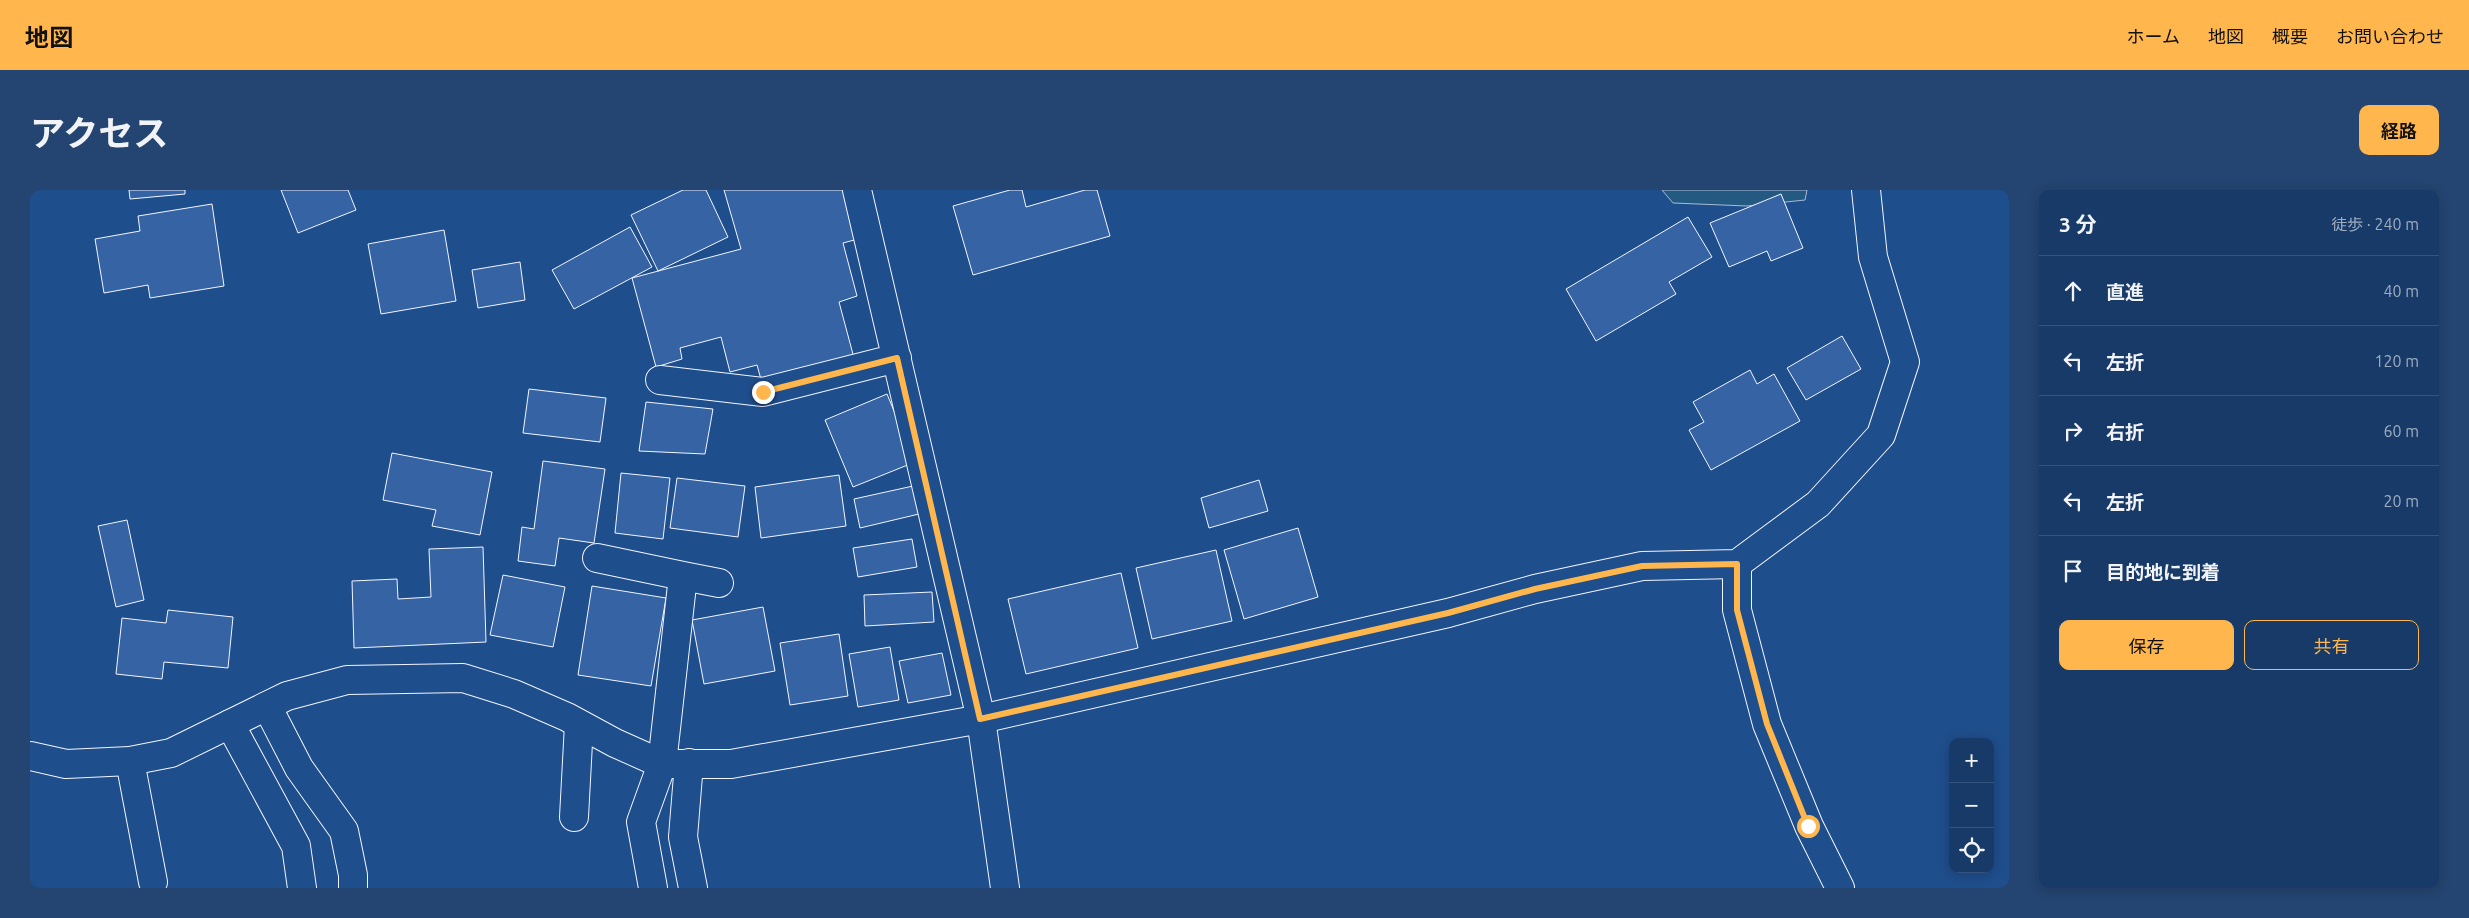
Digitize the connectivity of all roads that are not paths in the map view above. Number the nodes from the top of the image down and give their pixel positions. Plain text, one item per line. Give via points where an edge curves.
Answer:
1 (857, 190) edge
2 (1866, 190) edge
3 (897, 358) junction
4 (660, 380) dead end
5 (597, 558) dead end
6 (1737, 564) junction
7 (682, 576) junction
8 (719, 583) dead end
9 (267, 706) junction
10 (980, 719) junction
11 (230, 724) junction
12 (579, 724) junction
13 (30, 756) edge
14 (130, 761) junction
15 (662, 764) junction
16 (689, 764) junction
17 (574, 817) dead end
18 (153, 882) dead end
19 (302, 888) edge
20 (353, 888) edge
21 (654, 888) edge
22 (692, 888) edge
23 (1005, 888) edge
24 (1840, 888) edge

1 - 3 street
2 - 6 street via 1873,258 1905,362 1881,435 1818,504
3 - 4 street via 763,392
3 - 10 street
5 - 7 street
6 - 10 street via 1642,566
6 - 24 street via 1737,610 1767,724 1808,826
7 - 8 street
7 - 15 street
9 - 11 street
9 - 12 street via 287,696 347,680 464,678 514,694
9 - 20 street via 298,768 344,831
10 - 16 street via 731,764
10 - 23 street
11 - 14 street via 170,753
11 - 19 street via 296,846
12 - 15 street
12 - 17 street
13 - 14 street via 66,764
14 - 18 street
15 - 16 street
15 - 21 street via 641,822
16 - 22 street via 683,837

